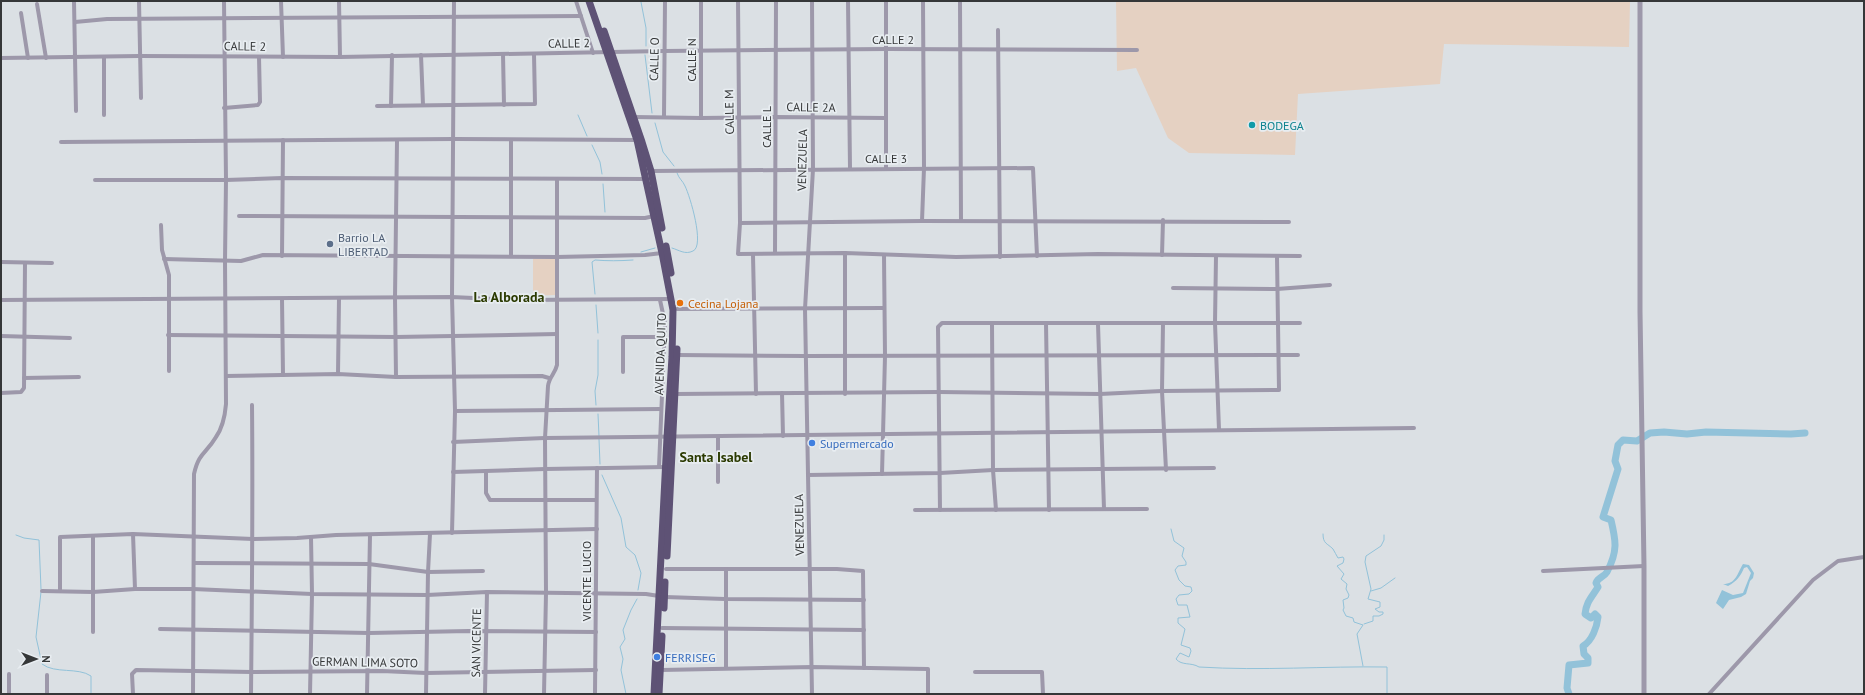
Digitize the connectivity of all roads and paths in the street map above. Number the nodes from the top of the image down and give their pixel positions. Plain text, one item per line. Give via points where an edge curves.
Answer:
1 (74, 1) edge
2 (139, 1) edge
3 (224, 1) edge
4 (281, 1) edge
5 (339, 1) edge
6 (454, 1) edge
7 (576, 1) edge
8 (589, 1) edge
9 (594, 1) edge
10 (665, 1) edge
11 (701, 1) edge
12 (738, 1) edge
13 (776, 1) edge
14 (812, 1) edge
15 (848, 1) edge
16 (886, 1) edge
17 (924, 1) edge
18 (1640, 1) edge
19 (960, 2) dead end
20 (37, 4) dead end
21 (21, 13) dead end
22 (581, 16) junction
23 (454, 17) junction
24 (224, 19) junction
25 (282, 19) junction
26 (339, 19) junction
27 (139, 20) junction
28 (75, 22) junction
29 (998, 30) dead end
30 (887, 49) junction
31 (925, 49) junction
32 (961, 49) junction
33 (998, 49) junction
34 (700, 50) junction
35 (775, 50) junction
36 (812, 50) junction
37 (849, 50) junction
38 (1137, 50) dead end
39 (664, 51) junction
40 (738, 51) junction
41 (593, 52) junction
42 (609, 52) junction
43 (503, 54) junction
44 (534, 54) junction
45 (392, 55) junction
46 (421, 55) junction
47 (455, 55) junction
48 (139, 56) junction
49 (224, 56) junction
50 (75, 57) junction
51 (104, 57) junction
52 (259, 57) junction
53 (283, 57) junction
54 (340, 57) junction
55 (1, 58) edge
56 (28, 58) junction
57 (46, 58) junction
58 (141, 98) dead end
59 (454, 104) junction
60 (423, 105) junction
61 (504, 105) junction
62 (377, 106) dead end
63 (391, 106) junction
64 (224, 108) junction
65 (76, 111) dead end
66 (104, 114) dead end
67 (664, 116) junction
68 (634, 117) junction
69 (739, 117) junction
70 (775, 117) junction
71 (812, 117) junction
72 (701, 118) junction
73 (849, 118) junction
74 (886, 118) junction
75 (454, 139) junction
76 (226, 140) junction
77 (283, 140) junction
78 (511, 140) junction
79 (637, 140) junction
80 (397, 141) junction
81 (62, 142) dead end
82 (850, 168) junction
83 (886, 168) junction
84 (924, 168) junction
85 (1000, 168) junction
86 (812, 169) junction
87 (962, 169) junction
88 (740, 170) junction
89 (776, 170) junction
90 (651, 171) junction
91 (282, 178) junction
92 (397, 178) junction
93 (453, 178) junction
94 (510, 178) junction
95 (557, 179) junction
96 (646, 179) junction
97 (95, 180) dead end
98 (226, 180) junction
99 (239, 216) dead end
100 (396, 216) junction
101 (654, 216) junction
102 (282, 217) junction
103 (454, 217) junction
104 (557, 217) junction
105 (511, 218) junction
106 (922, 220) junction
107 (1163, 220) junction
108 (961, 221) junction
109 (775, 222) junction
110 (810, 222) junction
111 (999, 222) junction
112 (1035, 222) junction
113 (1289, 222) dead end
114 (740, 223) junction
115 (161, 226) dead end
116 (662, 253) junction
117 (775, 253) junction
118 (844, 253) junction
119 (807, 254) junction
120 (753, 255) junction
121 (884, 255) junction
122 (1162, 255) junction
123 (282, 256) junction
124 (396, 256) junction
125 (453, 256) junction
126 (511, 256) junction
127 (1036, 256) junction
128 (1216, 256) junction
129 (1300, 256) dead end
130 (557, 257) junction
131 (1000, 257) junction
132 (1277, 257) junction
133 (164, 259) junction
134 (225, 261) junction
135 (1, 262) edge
136 (25, 263) junction
137 (52, 263) dead end
138 (1330, 285) dead end
139 (1173, 288) dead end
140 (1216, 288) junction
141 (1277, 289) junction
142 (226, 297) junction
143 (452, 297) junction
144 (169, 298) junction
145 (339, 298) junction
146 (395, 298) junction
147 (282, 299) junction
148 (671, 299) junction
149 (1, 300) edge
150 (25, 300) junction
151 (556, 300) junction
152 (660, 300) junction
153 (754, 308) junction
154 (884, 308) junction
155 (677, 309) junction
156 (805, 309) junction
157 (845, 309) junction
158 (1278, 322) junction
159 (1046, 323) junction
160 (1163, 323) junction
161 (1215, 323) junction
162 (1300, 323) dead end
163 (992, 324) junction
164 (1098, 324) junction
165 (557, 334) junction
166 (168, 335) junction
167 (453, 335) junction
168 (1, 336) edge
169 (25, 337) junction
170 (225, 337) junction
171 (282, 337) junction
172 (339, 337) junction
173 (396, 337) junction
174 (665, 337) junction
175 (70, 338) dead end
176 (677, 355) junction
177 (755, 355) junction
178 (1216, 355) junction
179 (1279, 355) junction
180 (1298, 355) dead end
181 (805, 356) junction
182 (844, 356) junction
183 (885, 356) junction
184 (938, 356) junction
185 (992, 356) junction
186 (1045, 356) junction
187 (1099, 356) junction
188 (1162, 356) junction
189 (168, 371) dead end
190 (623, 372) dead end
191 (338, 374) junction
192 (282, 375) junction
193 (226, 376) junction
194 (454, 376) junction
195 (79, 377) dead end
196 (396, 377) junction
197 (24, 378) junction
198 (549, 378) junction
199 (1218, 390) junction
200 (1162, 391) junction
201 (939, 392) junction
202 (1, 393) edge
203 (782, 393) junction
204 (806, 393) junction
205 (992, 393) junction
206 (1047, 393) junction
207 (676, 394) junction
208 (756, 394) junction
209 (845, 394) junction
210 (884, 394) junction
211 (1100, 394) junction
212 (252, 405) dead end
213 (546, 409) junction
214 (661, 409) junction
215 (455, 411) junction
216 (1414, 428) dead end
217 (1164, 430) junction
218 (1219, 430) junction
219 (1101, 431) junction
220 (1047, 432) junction
221 (993, 433) junction
222 (939, 434) junction
223 (884, 435) junction
224 (783, 436) junction
225 (807, 436) junction
226 (718, 437) junction
227 (545, 438) junction
228 (666, 438) junction
229 (453, 442) junction
230 (662, 467) junction
231 (597, 468) junction
232 (1214, 468) dead end
233 (545, 469) junction
234 (993, 470) junction
235 (1048, 470) junction
236 (1102, 470) junction
237 (1166, 470) junction
238 (486, 471) junction
239 (453, 472) junction
240 (940, 473) junction
241 (882, 474) junction
242 (808, 475) junction
243 (718, 482) dead end
244 (546, 500) junction
245 (596, 500) junction
246 (1104, 509) junction
247 (1147, 509) dead end
248 (915, 510) dead end
249 (940, 510) junction
250 (996, 510) junction
251 (1049, 510) junction
252 (597, 530) junction
253 (546, 531) junction
254 (452, 533) junction
255 (134, 534) junction
256 (430, 534) junction
257 (370, 535) junction
258 (93, 536) junction
259 (311, 537) junction
260 (195, 538) junction
261 (254, 539) junction
262 (1864, 557) edge
263 (194, 563) junction
264 (369, 564) junction
265 (252, 565) junction
266 (312, 565) junction
267 (1644, 566) junction
268 (666, 569) junction
269 (726, 569) junction
270 (810, 570) junction
271 (1543, 571) dead end
272 (428, 572) junction
273 (483, 572) dead end
274 (135, 589) junction
275 (193, 589) junction
276 (42, 591) dead end
277 (60, 591) junction
278 (93, 592) junction
279 (252, 592) junction
280 (487, 592) junction
281 (369, 593) junction
282 (546, 593) junction
283 (312, 594) junction
284 (427, 595) junction
285 (596, 595) junction
286 (662, 596) junction
287 (810, 598) junction
288 (726, 599) junction
289 (864, 600) junction
290 (662, 628) junction
291 (160, 629) dead end
292 (192, 629) junction
293 (725, 629) junction
294 (810, 629) junction
295 (864, 630) junction
296 (251, 631) junction
297 (93, 632) dead end
298 (311, 632) junction
299 (487, 632) junction
300 (596, 632) junction
301 (369, 633) junction
302 (426, 633) junction
303 (546, 633) junction
304 (812, 667) junction
305 (726, 668) junction
306 (864, 668) junction
307 (545, 670) junction
308 (596, 670) junction
309 (661, 670) junction
310 (193, 671) junction
311 (310, 671) junction
312 (252, 672) junction
313 (368, 672) junction
314 (486, 672) junction
315 (975, 672) dead end
316 (426, 673) junction
317 (10, 674) dead end
318 (47, 676) dead end
319 (9, 694) edge
320 (47, 694) edge
321 (133, 694) edge
322 (192, 694) edge
323 (251, 694) edge
324 (310, 694) edge
325 (367, 694) edge
326 (426, 694) edge
327 (485, 694) edge
328 (544, 694) edge
329 (595, 694) edge
330 (654, 694) edge
331 (660, 694) edge
332 (812, 694) edge
333 (928, 694) edge
334 (1043, 694) edge
335 (1644, 694) edge
336 (1709, 694) edge

1 - 28 street
2 - 27 street
3 - 24 street
4 - 25 street
5 - 26 street
6 - 23 street
7 - 22 street
8 - 42 highway, AVENIDA QUITO
9 - 42 highway, AVENIDA QUITO
10 - 39 street, CALLE O
11 - 34 street, CALLE N
12 - 40 street, CALLE M
13 - 35 street, CALLE L
14 - 36 street, VENEZUELA
15 - 37 street
16 - 30 street
17 - 31 street
18 - 267 street via 1640,312
19 - 32 street
20 - 57 street
21 - 56 street
22 - 23 street
22 - 41 street
23 - 26 street
23 - 47 street
24 - 25 street
24 - 27 street
24 - 49 street
25 - 26 street
25 - 53 street
26 - 54 street
27 - 28 street
27 - 48 street
28 - 50 street
29 - 33 street
30 - 31 street, CALLE 2
30 - 37 street, CALLE 2
30 - 74 street
31 - 32 street, CALLE 2
31 - 84 street
32 - 33 street, CALLE 2
32 - 87 street
33 - 38 street, CALLE 2
33 - 85 street
34 - 39 street, CALLE 2
34 - 40 street, CALLE 2
34 - 72 street, CALLE N
35 - 36 street, CALLE 2
35 - 40 street, CALLE 2
35 - 70 street, CALLE L
36 - 37 street, CALLE 2
36 - 71 street, VENEZUELA
37 - 73 street
39 - 42 street, CALLE 2
39 - 67 street, CALLE O
40 - 69 street, CALLE M
41 - 42 street, CALLE 2
41 - 44 street, CALLE 2
42 - 68 highway, AVENIDA QUITO
42 - 79 highway, AVENIDA QUITO
43 - 44 street, CALLE 2
43 - 47 street, CALLE 2
43 - 61 street
44 - 61 street via 535,104
45 - 46 street, CALLE 2
45 - 54 street, CALLE 2
45 - 63 street
46 - 47 street, CALLE 2
46 - 60 street
47 - 59 street
48 - 49 street, CALLE 2
48 - 51 street, CALLE 2
48 - 58 street
49 - 52 street, CALLE 2
49 - 64 street
50 - 51 street, CALLE 2
50 - 57 street, CALLE 2
50 - 65 street
51 - 66 street
52 - 53 street, CALLE 2
52 - 64 street via 258,105
53 - 54 street, CALLE 2
55 - 56 street, CALLE 2
56 - 57 street, CALLE 2
59 - 60 street
59 - 61 street
59 - 75 street
60 - 63 street
62 - 63 street
64 - 76 street
67 - 68 street, CALLE 2A
67 - 72 street, CALLE 2A
68 - 90 highway, AVENIDA QUITO
69 - 70 street, CALLE 2A
69 - 72 street, CALLE 2A
69 - 88 street, CALLE M
70 - 71 street, CALLE 2A
70 - 89 street, CALLE L
71 - 73 street, CALLE 2A
71 - 86 street, VENEZUELA
73 - 74 street, CALLE 2A
73 - 82 street
74 - 83 street
75 - 78 street
75 - 80 street
75 - 93 street
76 - 77 street
76 - 81 street
76 - 98 street
77 - 80 street
77 - 91 street
78 - 79 street
78 - 94 street
79 - 96 highway, AVENIDA QUITO
80 - 92 street
82 - 83 street, CALLE 3
82 - 86 street, CALLE 3
83 - 84 street, CALLE 3
84 - 87 street, CALLE 3
84 - 106 street
85 - 87 street, CALLE 3
85 - 111 street
85 - 112 street, CALLE 3 via 1033,168
86 - 89 street, CALLE 3
86 - 110 street, VENEZUELA
87 - 108 street
88 - 89 street, CALLE 3
88 - 90 street, CALLE 3
88 - 114 street, CALLE M
89 - 109 street, CALLE L
90 - 155 highway, AVENIDA QUITO
91 - 92 street
91 - 98 street
91 - 102 street
92 - 93 street
92 - 100 street
93 - 94 street
93 - 103 street
94 - 95 street
94 - 105 street
95 - 96 street
95 - 104 street
96 - 101 highway, AVENIDA QUITO
97 - 98 street
98 - 134 street
99 - 102 street
100 - 102 street
100 - 103 street
100 - 124 street
101 - 104 street
101 - 116 highway, AVENIDA QUITO
102 - 123 street
103 - 105 street
103 - 125 street
104 - 105 street
104 - 130 street
105 - 126 street
106 - 108 street
106 - 110 street
107 - 112 street
107 - 113 street
107 - 122 street
108 - 111 street
109 - 110 street
109 - 114 street
109 - 117 street, CALLE L
110 - 119 street, VENEZUELA
111 - 112 street
111 - 131 street
112 - 127 street, CALLE 3
114 - 120 street, CALLE M via 738,254
115 - 133 street
116 - 130 street
116 - 148 highway, AVENIDA QUITO
117 - 119 street
117 - 120 street
118 - 119 street
118 - 121 street
118 - 157 street
119 - 156 street, VENEZUELA
120 - 153 street
121 - 131 street
121 - 154 street
122 - 127 street
122 - 128 street
123 - 124 street
123 - 134 street via 263,255
124 - 125 street
124 - 146 street
125 - 126 street
125 - 143 street
126 - 130 street
127 - 131 street
128 - 132 street
128 - 140 street
129 - 132 street
130 - 151 street
132 - 141 street
133 - 134 street
133 - 144 street via 169,276
134 - 142 street
135 - 136 street
136 - 137 street
136 - 150 street
138 - 141 street
139 - 140 street
140 - 141 street
140 - 161 street
141 - 158 street
142 - 144 street
142 - 147 street
142 - 170 street
143 - 146 street
143 - 151 street
143 - 167 street
144 - 150 street
144 - 166 street
145 - 146 street
145 - 147 street
145 - 172 street
146 - 173 street
147 - 171 street
148 - 152 street
148 - 228 highway, AVENIDA QUITO via 674,325
149 - 150 street
150 - 169 street
151 - 152 street
151 - 165 street
152 - 174 street
153 - 155 street
153 - 156 street
153 - 177 street
154 - 157 street
154 - 183 street
155 - 176 highway, AVENIDA QUITO
156 - 157 street
156 - 181 street, VENEZUELA
157 - 182 street
158 - 161 street
158 - 162 street
158 - 179 street
159 - 163 street
159 - 164 street
159 - 186 street
160 - 161 street
160 - 164 street
160 - 188 street
161 - 178 street
163 - 184 street via 939,325
163 - 185 street
164 - 187 street
165 - 167 street
165 - 198 street via 557,365 554,374
166 - 170 street
166 - 189 street
167 - 173 street
167 - 194 street
168 - 169 street
169 - 175 street
169 - 197 street
170 - 171 street
170 - 193 street
171 - 172 street
171 - 192 street
172 - 173 street
172 - 191 street
173 - 196 street
174 - 190 street via 623,337
174 - 214 street
176 - 177 street
176 - 207 highway, AVENIDA QUITO
177 - 181 street
177 - 208 street
178 - 179 street
178 - 188 street
178 - 199 street
179 - 180 street
179 - 199 street via 1279,390
181 - 182 street
181 - 204 street, VENEZUELA
182 - 183 street
182 - 209 street
183 - 184 street
183 - 210 street
184 - 185 street
184 - 201 street
185 - 186 street
185 - 205 street
186 - 187 street
186 - 206 street
187 - 188 street
187 - 211 street
188 - 200 street
191 - 192 street
191 - 196 street
192 - 193 street
193 - 260 street via 223,424 216,438 199,458 194,474
194 - 196 street
194 - 198 street
194 - 215 street
195 - 197 street
197 - 202 street via 23,391
198 - 213 street
199 - 200 street
199 - 218 street
200 - 211 street
200 - 217 street
201 - 205 street
201 - 210 street
201 - 222 street
203 - 204 street
203 - 208 street
203 - 224 street
204 - 209 street
204 - 225 street, VENEZUELA
205 - 206 street
205 - 221 street
206 - 211 street
206 - 220 street
207 - 208 street
207 - 228 highway, AVENIDA QUITO
209 - 210 street
210 - 223 street
211 - 219 street
212 - 261 street
213 - 214 street
213 - 215 street
213 - 227 street
214 - 228 street
215 - 229 street
216 - 218 street
217 - 218 street
217 - 219 street
217 - 237 street
219 - 220 street
219 - 236 street
220 - 221 street
220 - 235 street
221 - 222 street
221 - 234 street
222 - 223 street
222 - 240 street
223 - 225 street
223 - 241 street
224 - 225 street
224 - 226 street
225 - 242 street, VENEZUELA
226 - 228 street
226 - 243 street
227 - 228 street
227 - 229 street
227 - 233 street
228 - 230 highway, AVENIDA QUITO
228 - 268 highway, AVENIDA QUITO
229 - 239 street
230 - 231 street
230 - 286 highway, AVENIDA QUITO
231 - 233 street
231 - 245 street, VICENTE LUCIO
232 - 237 street
233 - 238 street
233 - 244 street
234 - 235 street
234 - 240 street
234 - 250 street
235 - 236 street
235 - 251 street
236 - 237 street
236 - 246 street
238 - 239 street
238 - 244 street via 486,492 490,500
239 - 254 street
240 - 241 street
240 - 249 street
241 - 242 street
242 - 270 street, VENEZUELA
244 - 245 street
244 - 253 street
245 - 252 street, VICENTE LUCIO
246 - 247 street
246 - 251 street
248 - 249 street
249 - 250 street
250 - 251 street
252 - 253 street
252 - 285 street, VICENTE LUCIO
253 - 254 street via 498,530
253 - 282 street
254 - 256 street
255 - 258 street
255 - 260 street
255 - 274 street
256 - 257 street
256 - 272 street
257 - 259 street
257 - 264 street
258 - 277 street via 60,538
258 - 278 street
259 - 261 street
259 - 266 street
260 - 261 street
260 - 263 street
261 - 265 street
262 - 336 street via 1838,561 1813,580
263 - 265 street
263 - 275 street
264 - 266 street
264 - 272 street
264 - 281 street
265 - 266 street
265 - 279 street
266 - 283 street
267 - 271 street
267 - 335 street
268 - 269 street
268 - 286 highway, AVENIDA QUITO
269 - 270 street
269 - 288 street
270 - 287 street, VENEZUELA
270 - 289 street via 863,571
272 - 273 street
272 - 284 street
274 - 275 street
274 - 278 street
275 - 279 street
275 - 292 street
276 - 277 street
277 - 278 street
278 - 297 street
279 - 283 street
279 - 296 street
280 - 282 street
280 - 284 street
280 - 299 street, SAN VICENTE
281 - 283 street
281 - 284 street
281 - 301 street
282 - 285 street
282 - 303 street
283 - 298 street
284 - 302 street
285 - 286 street
285 - 300 street, VICENTE LUCIO
286 - 288 street
286 - 290 highway, AVENIDA QUITO
286 - 330 highway, AVENIDA QUITO
287 - 288 street
287 - 289 street
287 - 294 street, VENEZUELA
288 - 293 street
289 - 295 street
290 - 293 street
290 - 309 highway, AVENIDA QUITO
291 - 292 street
292 - 296 street
292 - 310 street
293 - 294 street
293 - 305 street
294 - 295 street
294 - 304 street, VENEZUELA
295 - 306 street
296 - 298 street
296 - 312 street
298 - 301 street
298 - 311 street
299 - 302 street
299 - 303 street
299 - 314 street, SAN VICENTE
300 - 303 street
300 - 308 street, VICENTE LUCIO
301 - 302 street
301 - 313 street
302 - 316 street
303 - 307 street
304 - 305 street
304 - 306 street
304 - 332 street, VENEZUELA
305 - 309 street
306 - 333 street via 928,669
307 - 308 street, GERMAN LIMA SOTO
307 - 314 street, GERMAN LIMA SOTO
307 - 328 street
308 - 329 street, VICENTE LUCIO
309 - 331 highway, AVENIDA QUITO
310 - 312 street, GERMAN LIMA SOTO
310 - 321 street, GERMAN LIMA SOTO via 134,670
310 - 322 street
311 - 312 street, GERMAN LIMA SOTO
311 - 313 street, GERMAN LIMA SOTO
311 - 324 street
312 - 323 street
313 - 316 street, GERMAN LIMA SOTO
313 - 325 street
314 - 316 street, GERMAN LIMA SOTO
314 - 327 street, SAN VICENTE
315 - 334 street via 1042,672
316 - 326 street
317 - 319 street
318 - 320 street

